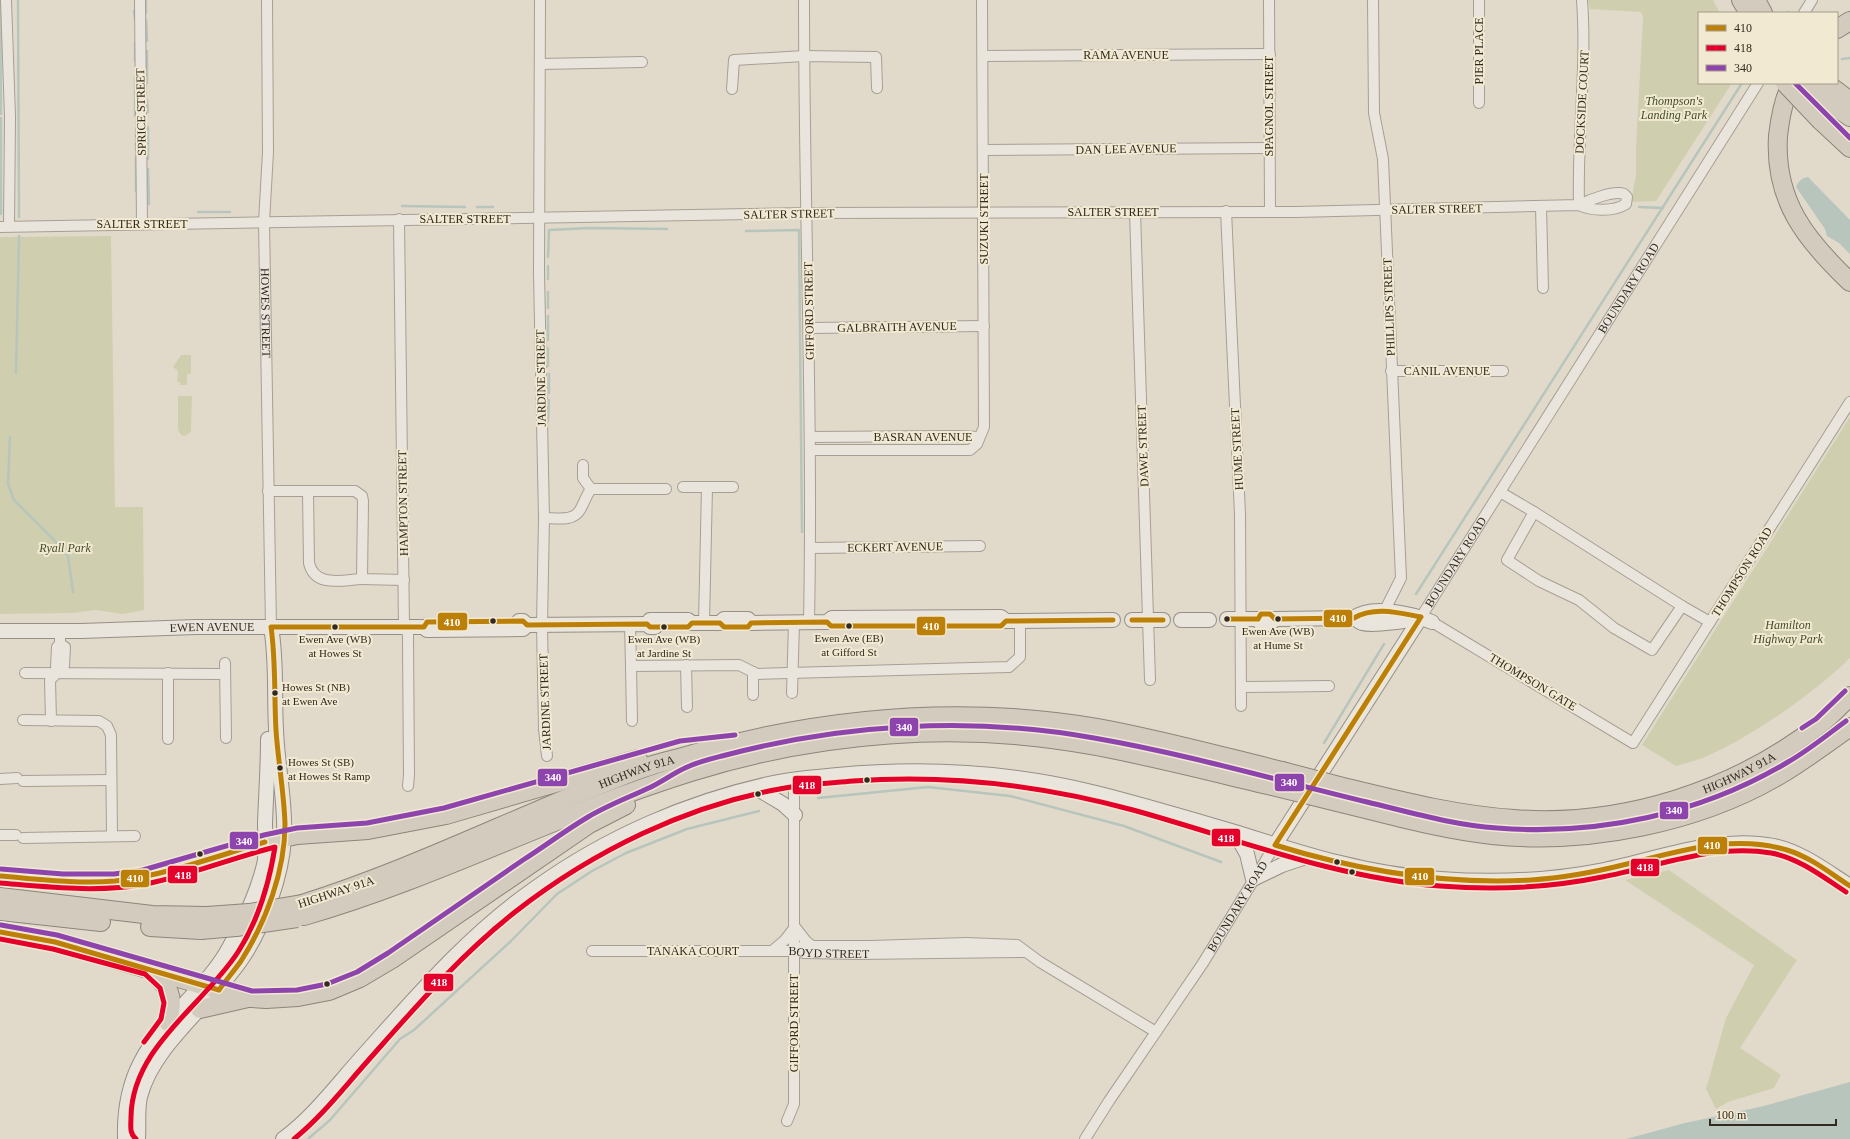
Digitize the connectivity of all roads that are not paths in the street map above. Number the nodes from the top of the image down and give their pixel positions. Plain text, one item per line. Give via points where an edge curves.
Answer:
1 (6, 0) edge
2 (140, 0) edge
3 (267, 0) edge
4 (540, 0) edge
5 (804, 0) edge
6 (982, 0) edge
7 (1269, 0) edge
8 (1373, 0) edge
9 (1479, 0) edge
10 (1582, 0) edge
11 (1733, 0) edge
12 (1741, 0) edge
13 (1756, 0) edge
14 (1812, 0) edge
15 (1738, 12) edge
16 (1747, 12) edge
17 (1763, 12) edge
18 (1805, 12) edge
19 (1850, 21) edge
20 (1838, 28) edge
21 (1270, 54) junction
22 (804, 56) junction
23 (983, 56) junction
24 (642, 62) dead end
25 (541, 64) junction
26 (1757, 84) edge
27 (1786, 84) edge
28 (1792, 84) edge
29 (1809, 84) edge
30 (1827, 84) edge
31 (877, 88) dead end
32 (732, 89) dead end
33 (1842, 101) edge
34 (1479, 103) dead end
35 (1850, 117) edge
36 (1269, 148) junction
37 (1850, 148) edge
38 (984, 150) junction
39 (1579, 205) joint
40 (1540, 206) junction
41 (1385, 210) junction
42 (1226, 211) junction
43 (1270, 211) junction
44 (1136, 212) junction
45 (807, 213) junction
46 (984, 213) junction
47 (540, 218) junction
48 (399, 219) junction
49 (264, 222) junction
50 (142, 224) junction
51 (4, 226) edge
52 (1850, 282) edge
53 (1543, 288) dead end
54 (984, 326) junction
55 (810, 328) junction
56 (1391, 371) junction
57 (1503, 372) dead end
58 (1850, 402) edge
59 (811, 437) junction
60 (979, 437) junction
61 (810, 450) junction
62 (583, 465) dead end
63 (683, 486) dead end
64 (733, 487) dead end
65 (707, 488) junction
66 (591, 489) junction
67 (666, 489) dead end
68 (268, 491) junction
69 (308, 492) junction
70 (1500, 492) junction
71 (1534, 512) junction
72 (544, 518) junction
73 (980, 546) dead end
74 (810, 548) junction
75 (362, 579) junction
76 (404, 580) junction
77 (1682, 606) junction
78 (1384, 612) junction
79 (1354, 618) junction
80 (1234, 619) junction
81 (1020, 620) junction
82 (1149, 620) junction
83 (1427, 620) junction
84 (794, 622) junction
85 (810, 622) junction
86 (1394, 622) junction
87 (1710, 622) junction
88 (698, 623) junction
89 (630, 624) junction
90 (542, 625) junction
91 (404, 626) junction
92 (272, 627) junction
93 (0, 631) edge
94 (60, 637) junction
95 (1401, 649) junction
96 (225, 663) dead end
97 (686, 665) junction
98 (631, 666) junction
99 (60, 672) junction
100 (754, 672) junction
101 (793, 672) junction
102 (25, 673) dead end
103 (168, 673) junction
104 (225, 674) junction
105 (1150, 680) dead end
106 (1329, 686) dead end
107 (1850, 686) edge
108 (1241, 687) junction
109 (792, 693) dead end
110 (753, 695) dead end
111 (1850, 696) edge
112 (1241, 706) dead end
113 (687, 707) dead end
114 (23, 720) dead end
115 (51, 721) junction
116 (632, 721) dead end
117 (1850, 727) edge
118 (226, 738) dead end
119 (168, 739) dead end
120 (735, 742) junction
121 (1633, 743) joint
122 (547, 756) dead end
123 (692, 772) junction
124 (0, 778) edge
125 (111, 780) junction
126 (794, 780) junction
127 (408, 786) dead end
128 (756, 788) junction
129 (1334, 793) junction
130 (1682, 798) junction
131 (795, 815) junction
132 (1235, 833) junction
133 (0, 835) edge
134 (112, 836) junction
135 (135, 836) dead end
136 (284, 838) junction
137 (265, 842) junction
138 (1275, 845) junction
139 (1309, 856) junction
140 (0, 876) edge
141 (1253, 879) junction
142 (1850, 886) edge
143 (0, 897) edge
144 (0, 911) edge
145 (300, 911) junction
146 (204, 923) junction
147 (795, 927) junction
148 (0, 932) edge
149 (812, 946) junction
150 (592, 951) dead end
151 (772, 951) junction
152 (795, 951) junction
153 (1025, 952) junction
154 (148, 968) junction
155 (210, 987) junction
156 (251, 998) junction
157 (200, 1009) junction
158 (168, 1022) junction
159 (1156, 1032) junction
160 (787, 1121) dead end
161 (125, 1133) edge
162 (141, 1136) edge
163 (117, 1139) edge
164 (283, 1139) edge
165 (1085, 1139) edge

1 - 51 street via 10,117
2 - 50 street, SPRICE STREET
3 - 49 street, HOWES STREET via 268,152
4 - 25 street, JARDINE STREET
5 - 22 street, GIFFORD STREET
6 - 23 street, SUZUKI STREET
7 - 21 street, SPAGNOL STREET
8 - 41 street, PHILLIPS STREET via 1374,113 1383,159
9 - 34 street, PIER PLACE
10 - 39 street, DOCKSIDE COURT via 1585,38 1579,145
11 - 15 highway
12 - 16 highway
13 - 17 highway
14 - 18 street
19 - 20 highway
21 - 23 street, RAMA AVENUE
21 - 36 street, SPAGNOL STREET
22 - 31 street via 876,57
22 - 32 street via 734,60
22 - 45 street, GIFFORD STREET
23 - 38 street, SUZUKI STREET
24 - 25 street
25 - 47 street, JARDINE STREET
26 - 70 street, BOUNDARY ROAD
27 - 37 highway, bridge
28 - 52 highway via 1785,98 1779,127 1779,173 1784,193 1795,217 1823,256
29 - 33 highway
30 - 33 highway
33 - 35 highway
36 - 38 street, DAN LEE AVENUE
36 - 43 street, SPAGNOL STREET
38 - 46 street, SUZUKI STREET
39 - 40 street, SALTER STREET
40 - 41 street, SALTER STREET
40 - 53 street
41 - 43 street, SALTER STREET
41 - 56 street, PHILLIPS STREET
42 - 43 street, SALTER STREET
42 - 44 street, SALTER STREET
42 - 80 street, HUME STREET via 1240,514
44 - 46 street, SALTER STREET
44 - 82 street, DAWE STREET
45 - 46 street, SALTER STREET
45 - 47 street, SALTER STREET
45 - 55 street, GIFFORD STREET
46 - 54 street, SUZUKI STREET
47 - 48 street, SALTER STREET
47 - 72 street, JARDINE STREET
48 - 49 street, SALTER STREET
48 - 76 street, HAMPTON STREET
49 - 50 street, SALTER STREET
49 - 68 street, HOWES STREET
50 - 51 street, SALTER STREET
54 - 55 street, GALBRAITH AVENUE
54 - 60 street, SUZUKI STREET via 984,428
55 - 59 street, GIFFORD STREET
56 - 57 street, CANIL AVENUE
56 - 78 street, PHILLIPS STREET via 1401,578
58 - 87 street, THOMPSON ROAD
59 - 60 street, BASRAN AVENUE
59 - 61 street, GIFFORD STREET
60 - 61 street, BASRAN AVENUE via 977,444 970,450
61 - 74 street, GIFFORD STREET
62 - 66 street via 583,478
63 - 65 street
64 - 65 street
65 - 88 street
66 - 67 street
66 - 72 street via 579,512 572,517
68 - 69 street
68 - 92 street, HOWES STREET
69 - 75 street via 311,571 319,579
69 - 75 street via 355,491 362,496
70 - 71 street
70 - 83 street, BOUNDARY ROAD
71 - 77 street
71 - 77 street via 1507,560 1539,581 1579,600 1614,628 1652,650
72 - 90 street, JARDINE STREET
73 - 74 street, ECKERT AVENUE
74 - 85 street, GIFFORD STREET
75 - 76 street
76 - 91 street, HAMPTON STREET
77 - 87 street
78 - 79 main road, EWEN AVENUE via 1360,613
78 - 83 main road, EWEN AVENUE
79 - 80 main road, EWEN AVENUE via 1275,619 1270,614 1261,614 1258,619
79 - 86 main road, EWEN AVENUE via 1362,623
80 - 82 main road, EWEN AVENUE via 1224,613 1214,614 1209,620 1181,620 1178,615 1166,615 1164,620
80 - 108 street, HUME STREET
81 - 82 main road, EWEN AVENUE via 1113,620 1116,615 1129,615 1132,620
81 - 85 main road, EWEN AVENUE via 1006,621 1001,626 831,626 827,622
81 - 101 street via 1020,657 1009,667
82 - 105 street, DAWE STREET
83 - 86 main road, EWEN AVENUE
83 - 95 main road, BOUNDARY ROAD
83 - 121 street, THOMPSON GATE
84 - 85 main road, EWEN AVENUE
84 - 88 main road, EWEN AVENUE via 751,623 748,619 724,619 720,623
84 - 101 street
86 - 95 main road via 1401,632
87 - 121 street, THOMPSON ROAD
88 - 89 main road, EWEN AVENUE via 688,620 650,620 647,624
89 - 90 main road, EWEN AVENUE
89 - 98 street
90 - 91 main road, EWEN AVENUE via 527,625 523,621 427,622 424,626
90 - 122 street, JARDINE STREET
91 - 92 main road, EWEN AVENUE
91 - 127 street, HAMPTON STREET via 408,634
92 - 94 main road, EWEN AVENUE
92 - 136 main road, HOWES STREET via 275,647 276,740 282,786
92 - 137 main road, HOWES STREET via 268,644
93 - 94 main road, EWEN AVENUE
94 - 99 street via 56,667
95 - 138 main road, BOUNDARY ROAD
96 - 104 street
97 - 98 street
97 - 100 street via 739,665
97 - 113 street
98 - 116 street
99 - 102 street
99 - 103 street
99 - 115 street via 50,680
100 - 101 street
100 - 110 street
101 - 109 street
103 - 104 street
103 - 119 street
104 - 118 street
106 - 108 street
107 - 130 highway via 1805,724 1769,748
108 - 112 street, HUME STREET
111 - 130 highway, HIGHWAY 91A via 1820,725 1776,755 1714,786
114 - 115 street
115 - 125 street via 99,721 107,726 111,735
117 - 129 highway, HIGHWAY 91A via 1782,774 1741,794 1712,807 1627,830 1570,836 1492,835 1422,823
120 - 129 highway, HIGHWAY 91A, bridge via 782,732 871,720 945,716 1030,720 1098,728 1282,771
120 - 136 highway via 682,748 426,820 368,830
120 - 145 highway, HIGHWAY 91A via 644,768
123 - 129 highway, HIGHWAY 91A, bridge via 763,753 823,742 914,734 971,733 1090,744 1272,786
123 - 145 highway, HIGHWAY 91A via 619,797 379,892 342,905
123 - 156 highway via 589,824 392,959 360,978 329,991 298,997
124 - 125 street
125 - 134 street
126 - 128 main road
126 - 131 street, GIFFORD STREET
126 - 132 main road via 877,772 980,774 1057,784 1097,793
128 - 131 main road via 783,804
128 - 164 main road via 705,802 655,820 586,854 530,891 462,949 310,1115
129 - 130 highway, HIGHWAY 91A via 1453,812 1546,820 1611,814
131 - 147 street, GIFFORD STREET
132 - 138 main road
132 - 141 main road via 1247,854
133 - 134 street
134 - 135 street
136 - 137 highway
136 - 155 main road, HOWES STREET via 270,900 258,929 243,957
137 - 140 highway via 137,878 63,881
137 - 155 main road, HOWES STREET via 264,864 242,923
138 - 139 main road
138 - 141 street, BOUNDARY ROAD
139 - 141 main road via 1283,864
139 - 142 main road via 1411,877 1494,882 1587,873 1712,845 1747,843 1788,850
141 - 159 street, BOUNDARY ROAD via 1203,963
143 - 146 highway, HIGHWAY 91A
144 - 146 highway, HIGHWAY 91A via 156,927
145 - 146 highway, HIGHWAY 91A, bridge via 236,927
147 - 149 street
147 - 151 street
147 - 152 street, GIFFORD STREET
148 - 154 highway via 54,942
149 - 152 street, BOYD STREET via 803,946
149 - 153 street, BOYD STREET via 1008,943 1022,947
150 - 151 street, TANAKA COURT
151 - 152 street, TANAKA COURT
152 - 153 street, BOYD STREET via 856,954
152 - 160 street, GIFFORD STREET via 794,1104
153 - 159 street, BOYD STREET
154 - 155 highway
154 - 158 highway via 166,984 170,993 171,1011
155 - 156 highway
155 - 157 main road, HOWES STREET
155 - 158 main road, HOWES STREET
156 - 157 highway
157 - 162 main road, HOWES STREET via 168,1045 144,1084 138,1110
158 - 161 main road, HOWES STREET via 138,1065 129,1089
159 - 165 street, BOUNDARY ROAD
161 - 163 main road

